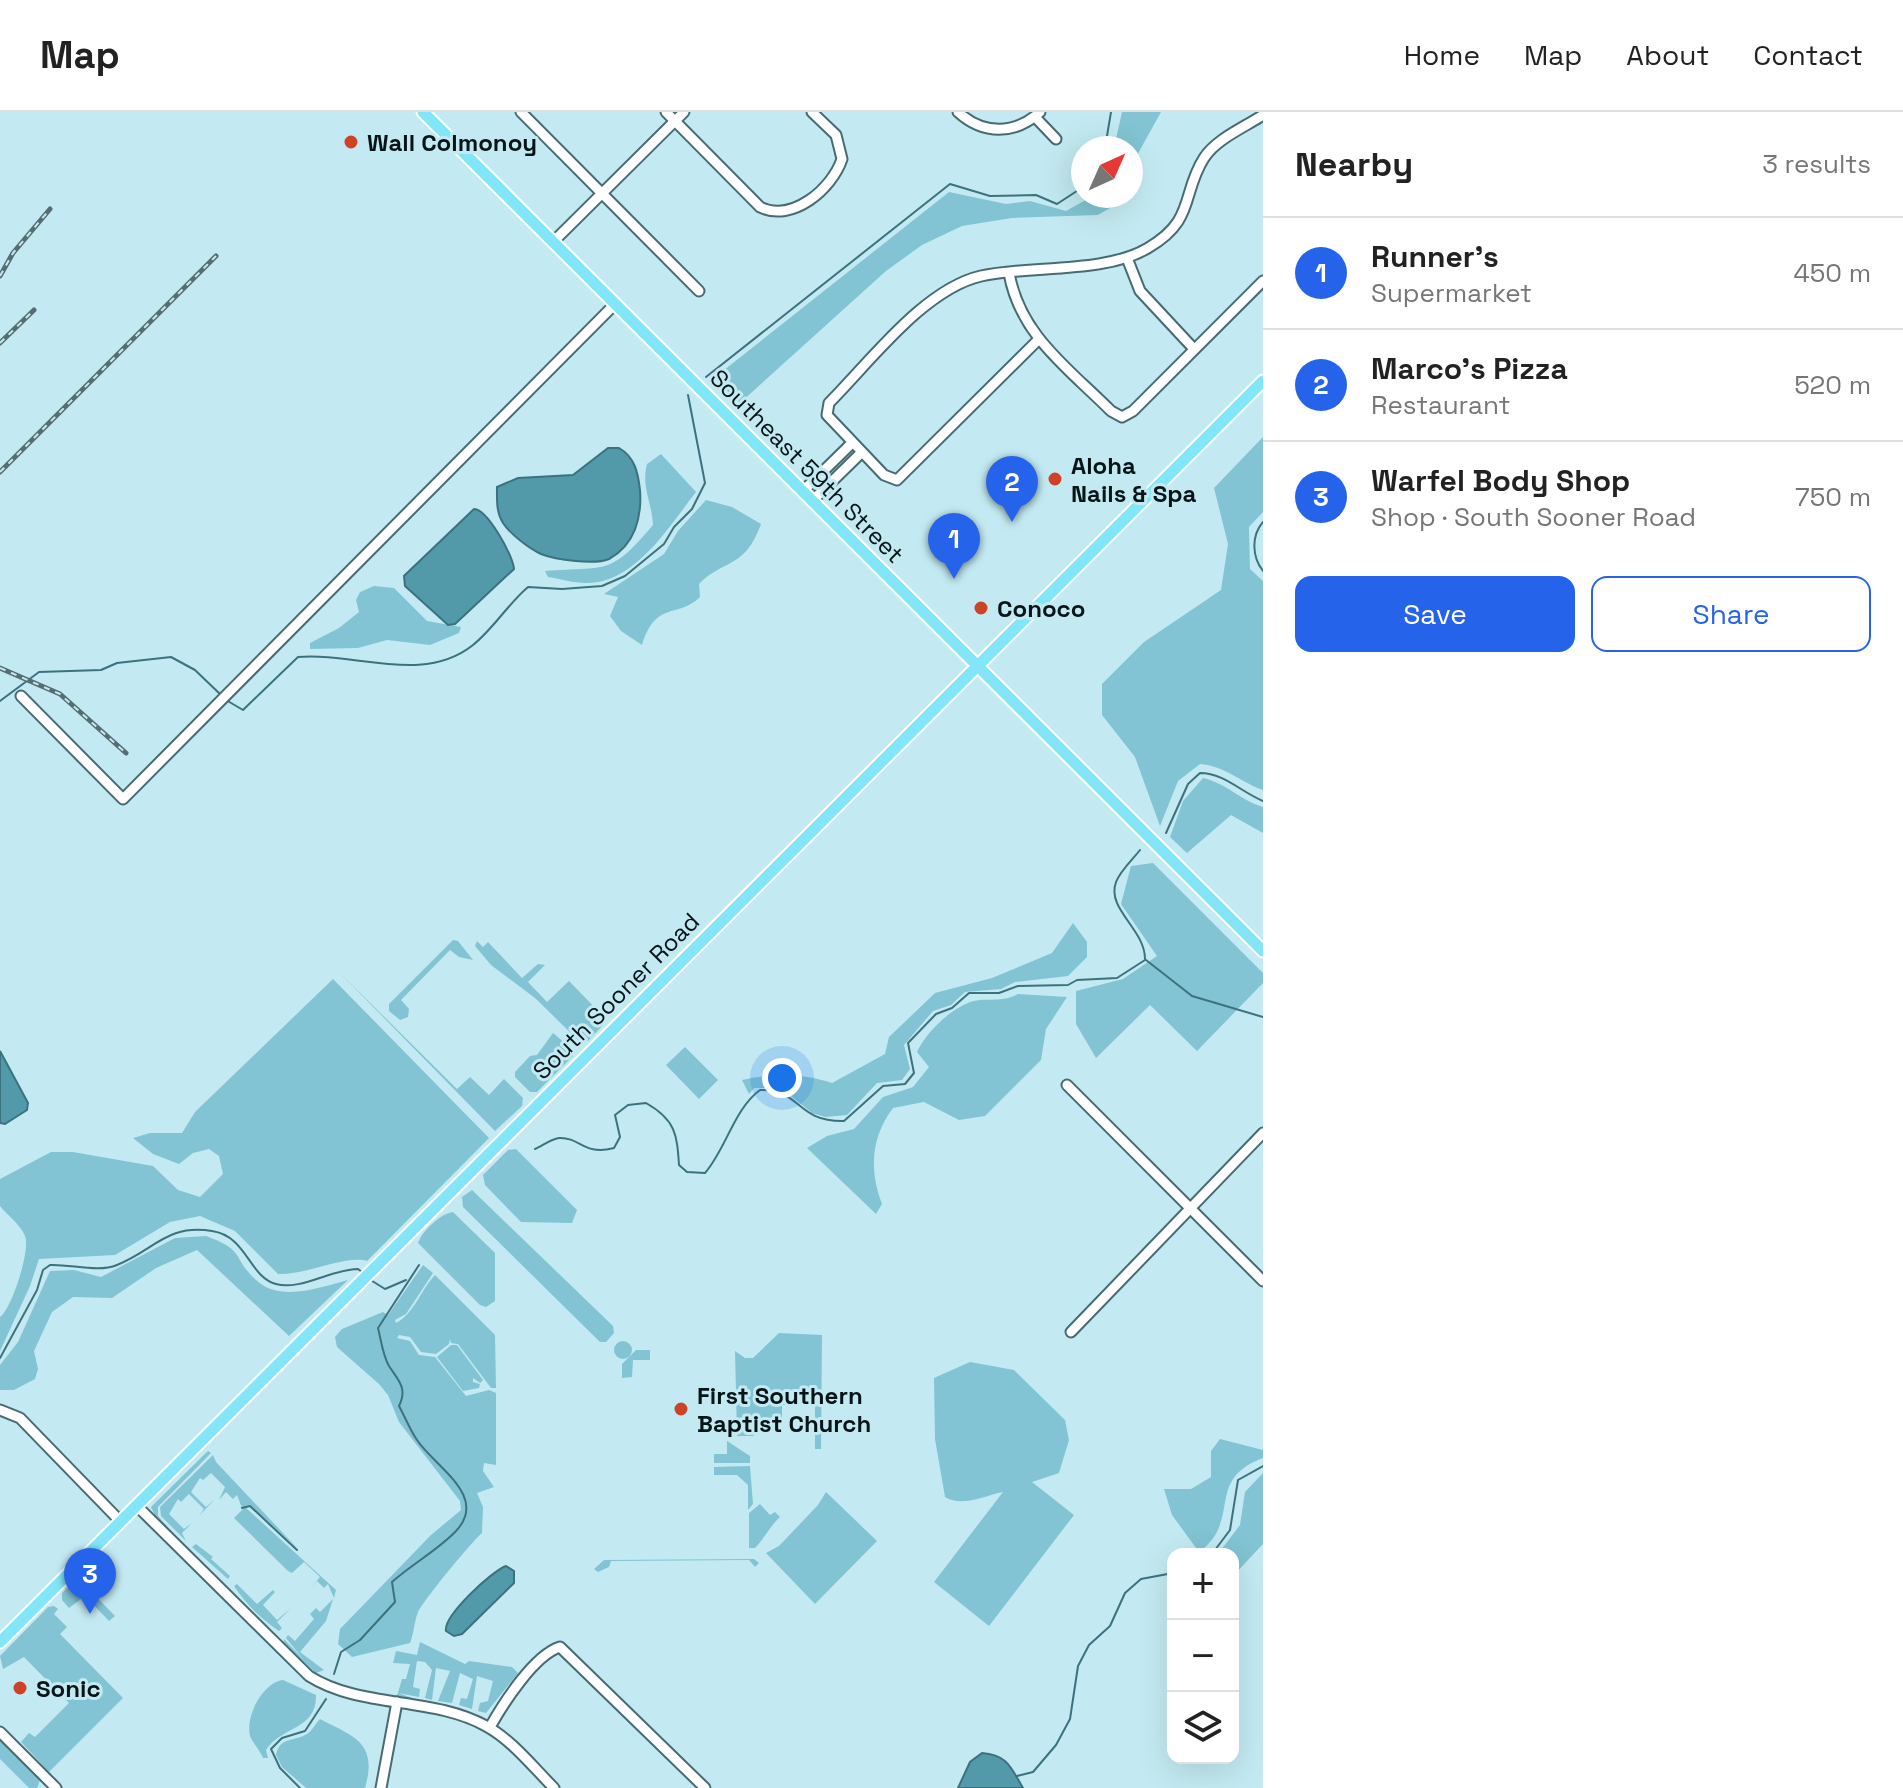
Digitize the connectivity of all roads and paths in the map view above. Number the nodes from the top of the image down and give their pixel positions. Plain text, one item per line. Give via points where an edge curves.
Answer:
1 (423, 112) edge
2 (521, 112) edge
3 (666, 112) edge
4 (684, 112) edge
5 (812, 112) edge
6 (958, 112) edge
7 (1038, 114) edge
8 (1263, 115) edge
9 (675, 121) junction
10 (1056, 139) dead end
11 (603, 194) junction
12 (553, 242) junction
13 (1127, 258) junction
14 (1009, 273) junction
15 (1263, 281) edge
16 (699, 291) dead end
17 (615, 304) junction
18 (1039, 339) junction
19 (1194, 349) junction
20 (1263, 381) edge
21 (852, 443) junction
22 (861, 453) junction
23 (803, 491) junction
24 (812, 501) junction
25 (976, 667) junction
26 (21, 696) dead end
27 (1260, 943) edge
28 (1067, 1085) dead end
29 (1263, 1133) edge
30 (1190, 1209) junction
31 (1263, 1281) edge
32 (1071, 1332) dead end
33 (0, 1410) edge
34 (137, 1506) junction
35 (121, 1522) junction
36 (0, 1642) edge
37 (397, 1702) junction
38 (490, 1727) junction
39 (0, 1732) edge
40 (56, 1788) edge
41 (381, 1788) edge
42 (554, 1788) edge
43 (705, 1788) edge

1 - 12 main road, Southeast 59th Street
2 - 11 street
3 - 9 street
4 - 9 street
5 - 9 street via 836,135 842,159 836,172 792,211 781,213 760,207
6 - 7 street via 995,130 1022,125
7 - 10 street
8 - 13 street via 1207,153 1177,222 1152,246
9 - 11 street
11 - 12 street
11 - 16 street
12 - 17 main road, Southeast 59th Street
13 - 14 street
13 - 19 street via 1140,291
14 - 18 street via 1020,315
14 - 21 street via 982,276 938,296 829,403 826,411
15 - 19 street
17 - 23 main road, Southeast 59th Street
17 - 26 street via 123,799
18 - 19 street via 1122,417
18 - 22 street via 894,481
20 - 25 main road, South Sooner Road
21 - 22 street
21 - 23 street
22 - 24 street
23 - 24 main road, Southeast 59th Street
24 - 25 main road, Southeast 59th Street
25 - 27 main road, Southeast 59th Street
25 - 34 main road, South Sooner Road
28 - 30 street
29 - 30 street
30 - 31 street
30 - 32 street
33 - 35 street via 20,1418
34 - 35 main road, South Sooner Road
34 - 37 street via 302,1671 336,1690
35 - 36 main road, South Sooner Road
37 - 38 street
37 - 41 street
38 - 42 street
38 - 43 street via 515,1687 560,1647
39 - 40 street

